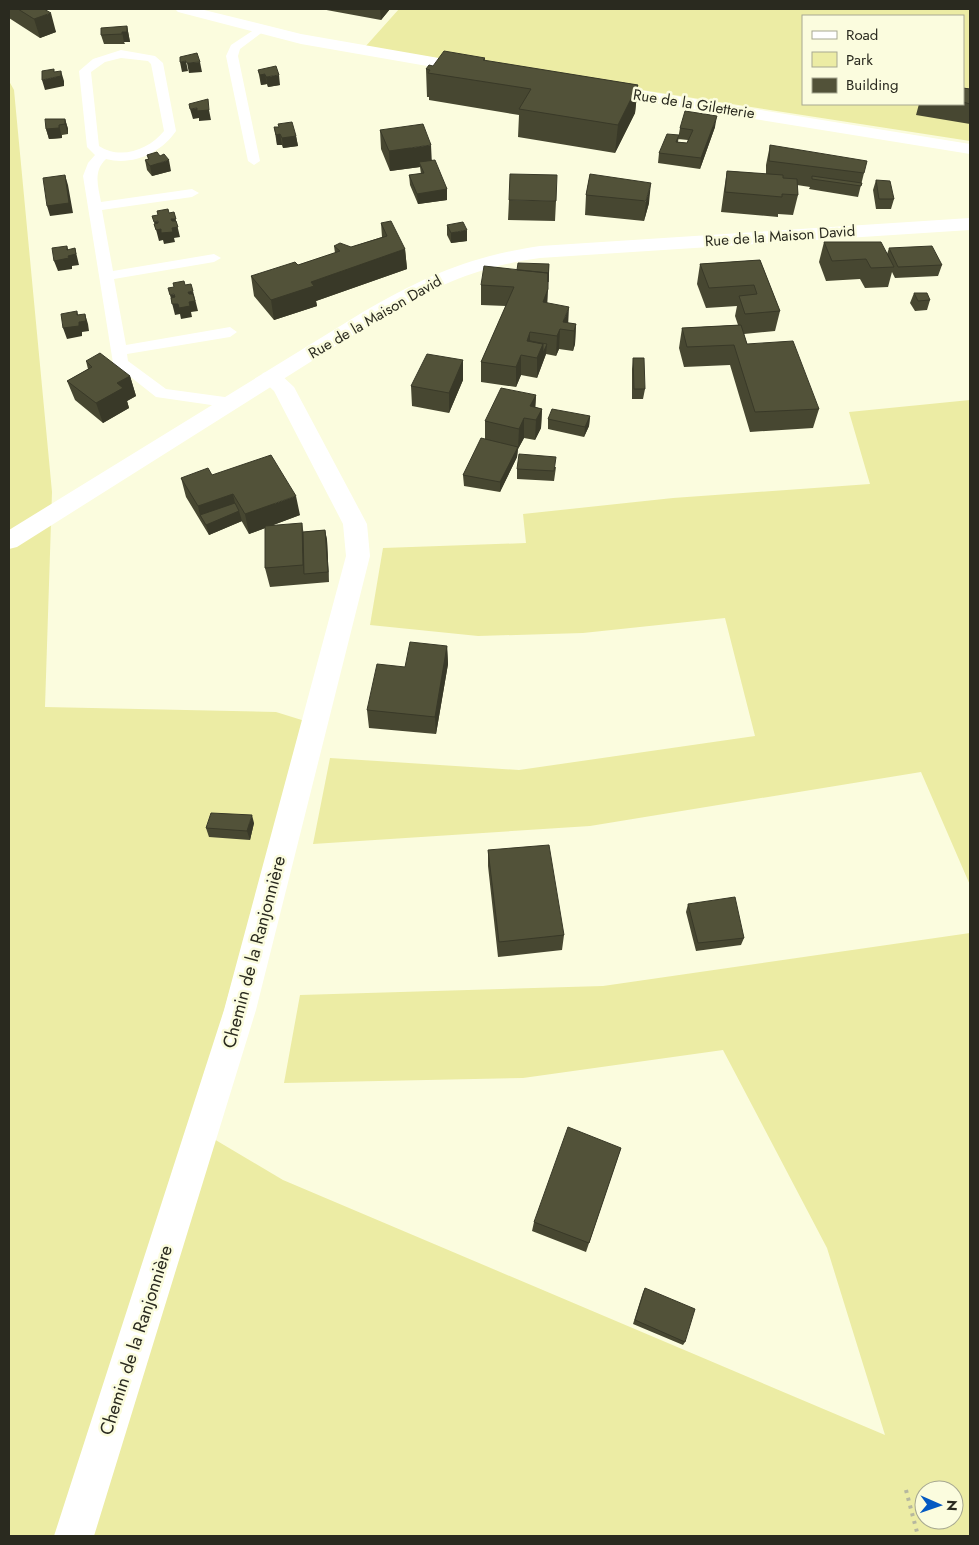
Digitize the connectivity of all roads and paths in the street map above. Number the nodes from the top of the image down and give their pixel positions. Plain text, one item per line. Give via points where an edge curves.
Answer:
1 (183, 9) edge
2 (260, 29) junction
3 (492, 72) edge
4 (580, 86) edge
5 (970, 149) edge
6 (104, 154) junction
7 (254, 162) dead end
8 (192, 193) dead end
9 (94, 207) junction
10 (970, 224) edge
11 (214, 258) dead end
12 (106, 276) junction
13 (230, 332) dead end
14 (119, 351) junction
15 (271, 378) junction
16 (232, 403) junction
17 (9, 541) edge
18 (906, 1490) dead end
19 (74, 1536) edge
20 (918, 1536) edge

1 - 2 street
2 - 3 street via 330,45
2 - 7 lane via 235,48 232,56
4 - 5 street, Rue de la Giletterie
6 - 6 lane via 127,156 146,152 166,139 170,131 157,63 151,58 120,54 103,58 85,71 93,147
6 - 9 lane via 94,163 90,176
8 - 9 lane
9 - 12 lane
10 - 15 street, Rue de la Maison David via 540,252 486,262 428,284
11 - 12 lane
12 - 14 lane
13 - 14 lane
14 - 16 lane via 121,362 162,393
15 - 16 street, Rue de la Maison David
15 - 19 street, Chemin de la Ranjonnière via 283,387 355,524 358,556 240,1010
16 - 17 street, Rue de la Maison David
18 - 20 path

